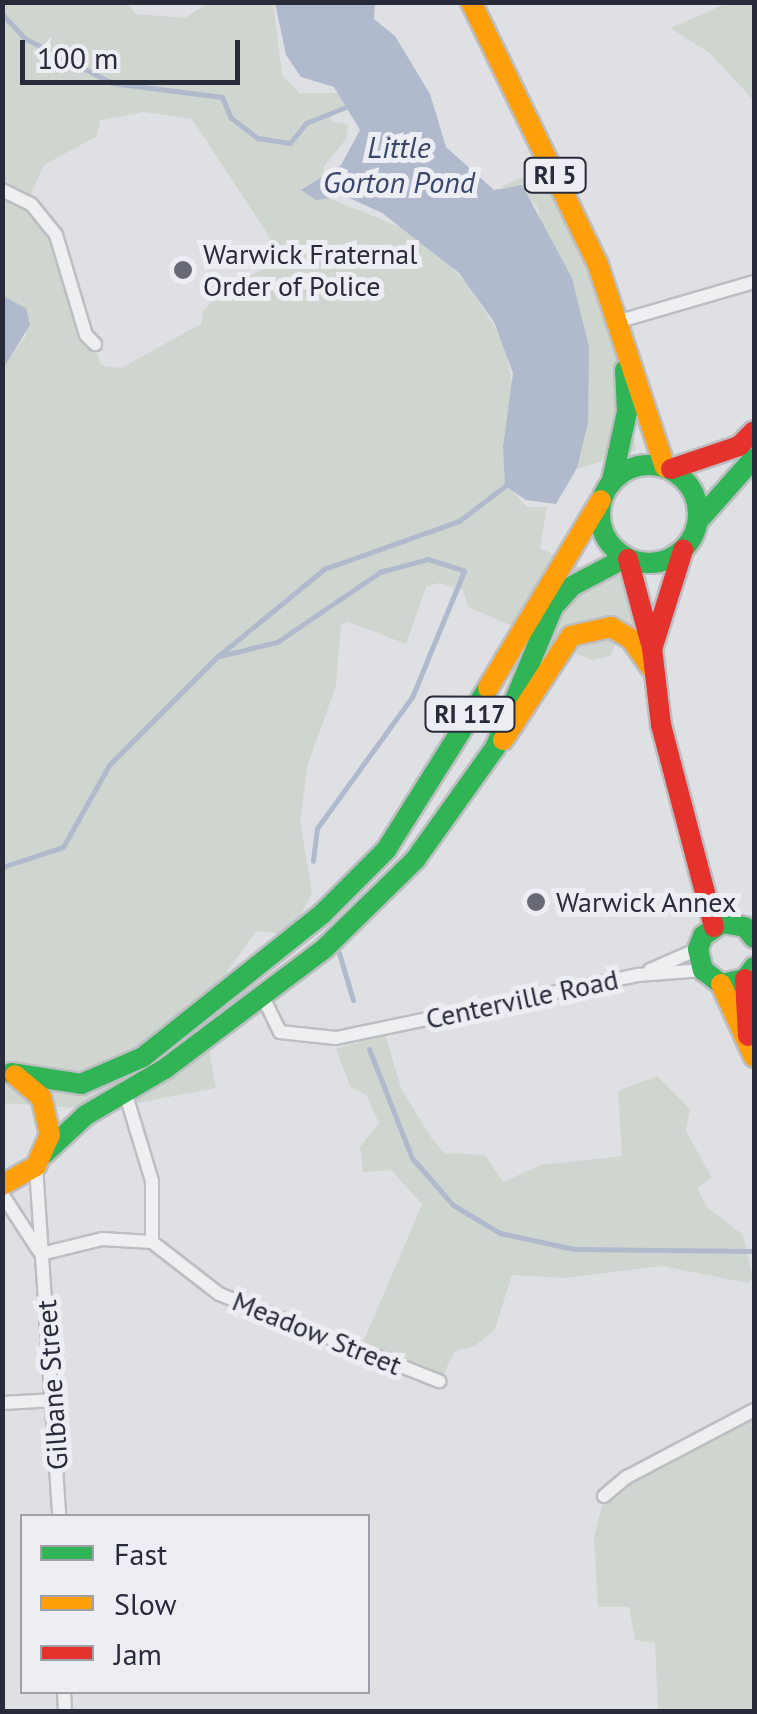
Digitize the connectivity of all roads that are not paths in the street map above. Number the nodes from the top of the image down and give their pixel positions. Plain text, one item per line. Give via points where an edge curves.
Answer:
1 (471, 2) edge
2 (2, 190) edge
3 (754, 282) edge
4 (616, 322) junction
5 (95, 344) dead end
6 (625, 353) junction
7 (754, 431) edge
8 (754, 458) edge
9 (668, 468) junction
10 (612, 480) junction
11 (601, 500) junction
12 (698, 521) junction
13 (683, 550) junction
14 (626, 558) junction
15 (652, 648) junction
16 (654, 671) junction
17 (495, 748) junction
18 (722, 925) junction
19 (754, 938) edge
20 (700, 960) junction
21 (750, 973) edge
22 (638, 975) junction
23 (721, 984) junction
24 (262, 994) junction
25 (751, 1050) edge
26 (7, 1072) edge
27 (125, 1092) junction
28 (40, 1160) junction
29 (2, 1185) edge
30 (2, 1194) edge
31 (152, 1242) junction
32 (41, 1254) junction
33 (439, 1382) dead end
34 (56, 1400) junction
35 (2, 1403) edge
36 (754, 1410) edge
37 (604, 1496) dead end
38 (60, 1514) edge

1 - 4 main road, RI 5 via 598,264
2 - 5 street via 31,204 56,235 86,336
3 - 4 street
4 - 6 main road, RI 5
6 - 9 main road, RI 5
6 - 10 main road, RI 5 via 627,412
7 - 9 main road via 739,446
8 - 12 main road
9 - 10 main road via 636,466
9 - 12 main road via 692,491
10 - 11 main road
11 - 14 main road via 603,533
11 - 26 main road, RI 117 via 432,782 386,850 322,914 128,1065 81,1084
12 - 13 main road
13 - 14 main road, RI 117 via 647,564
13 - 15 main road
14 - 15 main road
14 - 17 main road, RI 117 via 572,586 552,607
15 - 16 main road
16 - 17 main road via 631,639 611,627 571,636 523,718
16 - 18 main road via 678,796
17 - 24 main road, RI 117 via 415,860 325,948
18 - 19 main road
18 - 20 main road
20 - 22 street, Centerville Road
20 - 22 street, Centerville Road
20 - 23 main road
21 - 23 main road
21 - 25 main road
22 - 24 street, Centerville Road via 336,1038 280,1032
23 - 25 main road
24 - 27 main road, RI 117
26 - 28 main road via 28,1082 49,1116
27 - 28 main road, RI 117 via 62,1133
27 - 31 street via 152,1181
28 - 29 main road
28 - 32 street, Gilbane Street
30 - 32 street, Gilbane Street
31 - 32 street via 102,1239
31 - 33 street, Meadow Street via 220,1294
32 - 34 street, Gilbane Street
34 - 35 street
34 - 38 street, Gilbane Street
36 - 37 street

